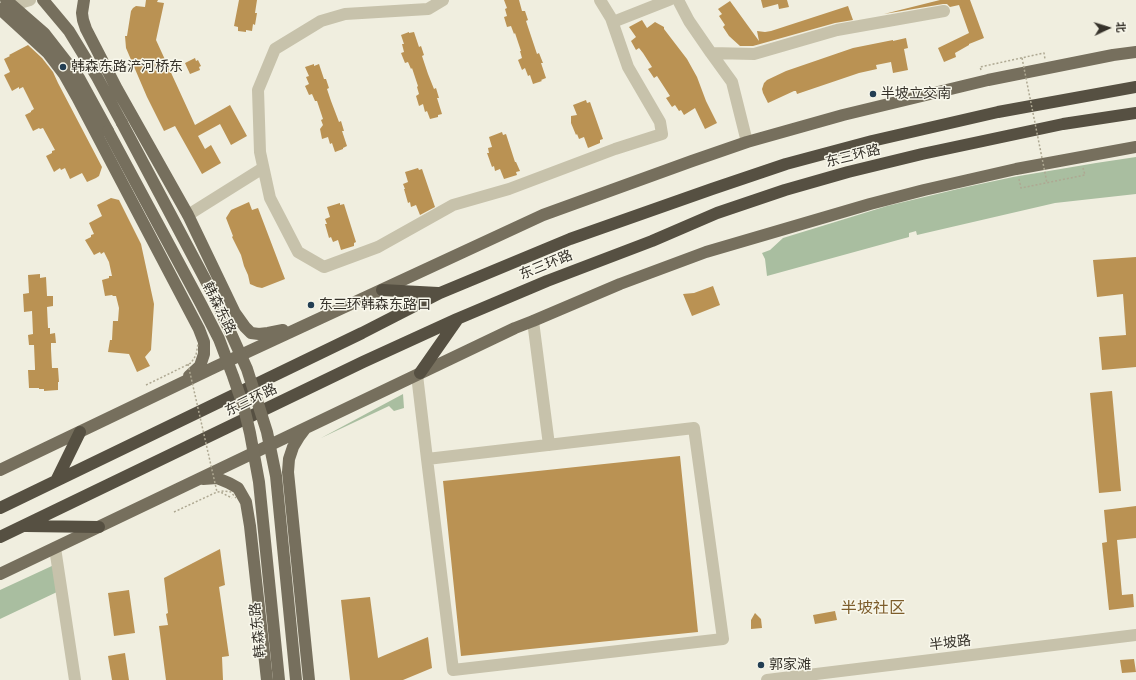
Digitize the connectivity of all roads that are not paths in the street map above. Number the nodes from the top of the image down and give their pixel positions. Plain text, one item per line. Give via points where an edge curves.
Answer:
1 (30, 0) edge
2 (43, 0) edge
3 (84, 0) edge
4 (443, 0) edge
5 (600, 0) edge
6 (669, 0) edge
7 (678, 0) edge
8 (10, 3) edge
9 (0, 9) edge
10 (944, 11) dead end
11 (613, 22) junction
12 (95, 47) junction
13 (1136, 52) edge
14 (711, 53) junction
15 (97, 77) junction
16 (1136, 87) edge
17 (117, 89) junction
18 (1136, 113) edge
19 (747, 142) junction
20 (1136, 147) edge
21 (264, 168) junction
22 (188, 215) junction
23 (382, 290) junction
24 (440, 293) junction
25 (457, 319) junction
26 (533, 321) junction
27 (306, 325) junction
28 (418, 374) junction
29 (172, 388) junction
30 (307, 427) junction
31 (80, 432) junction
32 (549, 445) junction
33 (427, 459) junction
34 (0, 470) edge
35 (200, 479) junction
36 (56, 481) junction
37 (0, 508) edge
38 (23, 526) junction
39 (99, 527) junction
40 (0, 537) edge
41 (55, 548) junction
42 (0, 574) edge
43 (1136, 635) edge
44 (75, 680) edge
45 (267, 680) edge
46 (279, 680) edge
47 (296, 680) edge
48 (309, 680) edge
49 (767, 680) edge

1 - 8 street
2 - 15 main road, 韩森东路 via 69,31
3 - 12 main road via 83,20
4 - 21 street via 428,9 339,15 321,21 274,49 258,90 260,152
5 - 11 street
6 - 11 street
7 - 14 street
8 - 9 street
8 - 46 main road, 韩森东路, bridge via 44,33 79,78 219,339 244,408 259,482
9 - 29 main road via 48,53 64,74 199,329 204,342 200,366
10 - 14 street via 837,30 754,54
11 - 21 street via 628,67 660,122 662,134 509,189 453,205 378,247 324,268 298,252 270,198
12 - 15 street
12 - 17 main road
13 - 19 main road via 988,80 843,115
14 - 19 street via 732,82
15 - 17 street
15 - 47 main road, 韩森东路, bridge via 215,298 248,369 267,432 276,476
16 - 24 highway, 东三环路 via 998,112 786,164 570,239
17 - 22 main road
18 - 25 highway, 东三环路 via 1063,124 922,154 785,190 717,213
19 - 23 main road via 543,215
20 - 26 main road via 1009,170 870,204 706,252 620,284
21 - 22 street
22 - 27 main road via 235,313 251,333 268,333
23 - 24 highway
23 - 27 main road
24 - 36 highway, 东三环路
25 - 28 highway
25 - 38 highway, 东三环路
26 - 28 main road
26 - 32 street
27 - 29 main road
28 - 30 main road
28 - 33 street
29 - 31 main road
30 - 35 main road
30 - 48 main road via 292,447 288,472
31 - 34 main road
31 - 36 highway
32 - 33 street
32 - 33 street via 694,428 723,639 453,670
35 - 39 main road
35 - 45 main road via 217,478 228,482 238,488 246,502
36 - 37 highway, 东三环路
38 - 39 highway
38 - 40 highway, 东三环路
39 - 41 main road
41 - 42 main road
41 - 44 street
43 - 49 street, 半坡路

